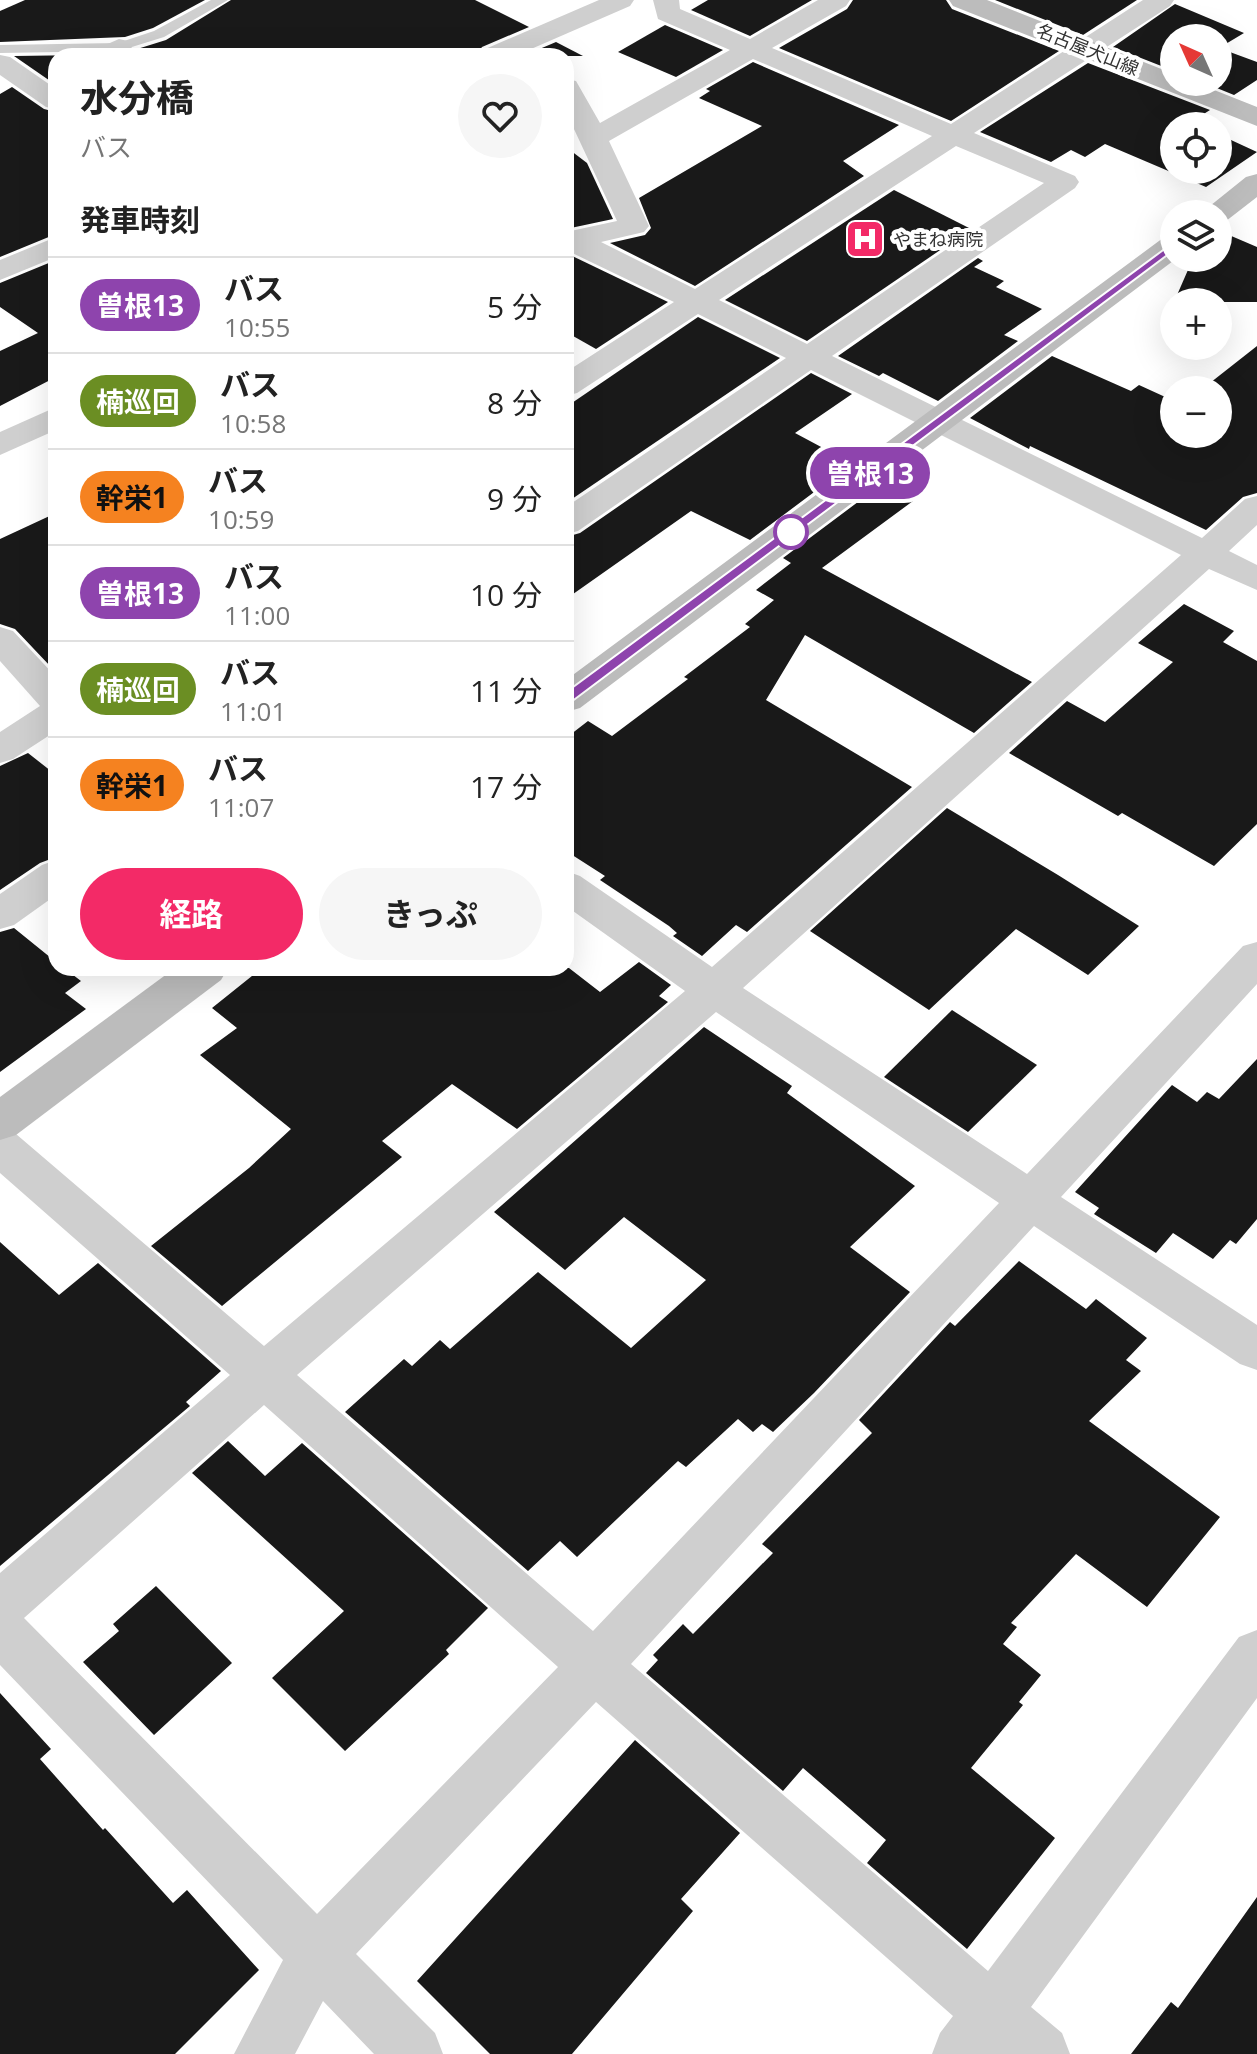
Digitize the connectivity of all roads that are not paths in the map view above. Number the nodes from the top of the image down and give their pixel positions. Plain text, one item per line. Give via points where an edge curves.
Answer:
1 (221, 0) edge
2 (621, 0) edge
3 (666, 0) edge
4 (837, 0) edge
5 (963, 0) edge
6 (1161, 0) edge
7 (558, 28) edge
8 (122, 48) edge
9 (511, 48) edge
10 (753, 48) junction
11 (1086, 48) junction
12 (0, 49) edge
13 (48, 50) edge
14 (0, 63) edge
15 (48, 88) edge
16 (574, 102) edge
17 (1257, 117) edge
18 (954, 135) junction
19 (594, 138) junction
20 (1257, 183) edge
21 (1232, 201) edge
22 (574, 239) edge
23 (574, 242) edge
24 (48, 250) edge
25 (1160, 256) edge
26 (0, 271) edge
27 (695, 302) junction
28 (806, 358) junction
29 (574, 381) edge
30 (48, 421) edge
31 (940, 421) junction
32 (0, 445) edge
33 (1257, 507) edge
34 (574, 518) edge
35 (1206, 552) junction
36 (1257, 579) edge
37 (0, 639) edge
38 (48, 691) edge
39 (574, 693) edge
40 (48, 718) edge
41 (0, 750) edge
42 (48, 881) edge
43 (574, 892) edge
44 (0, 914) edge
45 (1257, 957) edge
46 (195, 976) edge
47 (714, 990) junction
48 (0, 1122) edge
49 (0, 1147) edge
50 (1030, 1197) junction
51 (1257, 1350) edge
52 (265, 1374) junction
53 (0, 1606) edge
54 (0, 1629) edge
55 (1257, 1655) edge
56 (594, 1667) junction
57 (317, 1955) junction
58 (976, 2033) edge
59 (263, 2054) edge
60 (414, 2054) edge
61 (1041, 2054) edge

1 - 8 lane
2 - 7 street
3 - 10 street via 667,13
4 - 10 street
5 - 11 main road, 名古屋犬山線
6 - 11 street
7 - 9 street
10 - 18 street
10 - 19 street
11 - 17 main road, 名古屋犬山線
11 - 18 street
12 - 13 lane
14 - 15 street
16 - 19 street
18 - 27 street
18 - 28 street via 1065,182
19 - 22 street via 634,226
20 - 21 main road
23 - 27 street
24 - 26 street
25 - 31 main road
27 - 28 street
27 - 29 street
28 - 31 street
28 - 34 street
30 - 32 street
31 - 35 street
31 - 39 main road
33 - 35 street
35 - 36 street
35 - 47 street
37 - 38 street
40 - 41 street
42 - 44 street
43 - 47 street
45 - 50 street
46 - 48 main road
47 - 50 street
47 - 52 street
49 - 52 street
50 - 51 street
50 - 56 street
52 - 53 street
52 - 56 street
54 - 57 street
55 - 58 street
56 - 57 street
56 - 58 street
57 - 59 street
57 - 60 street
58 - 61 street

